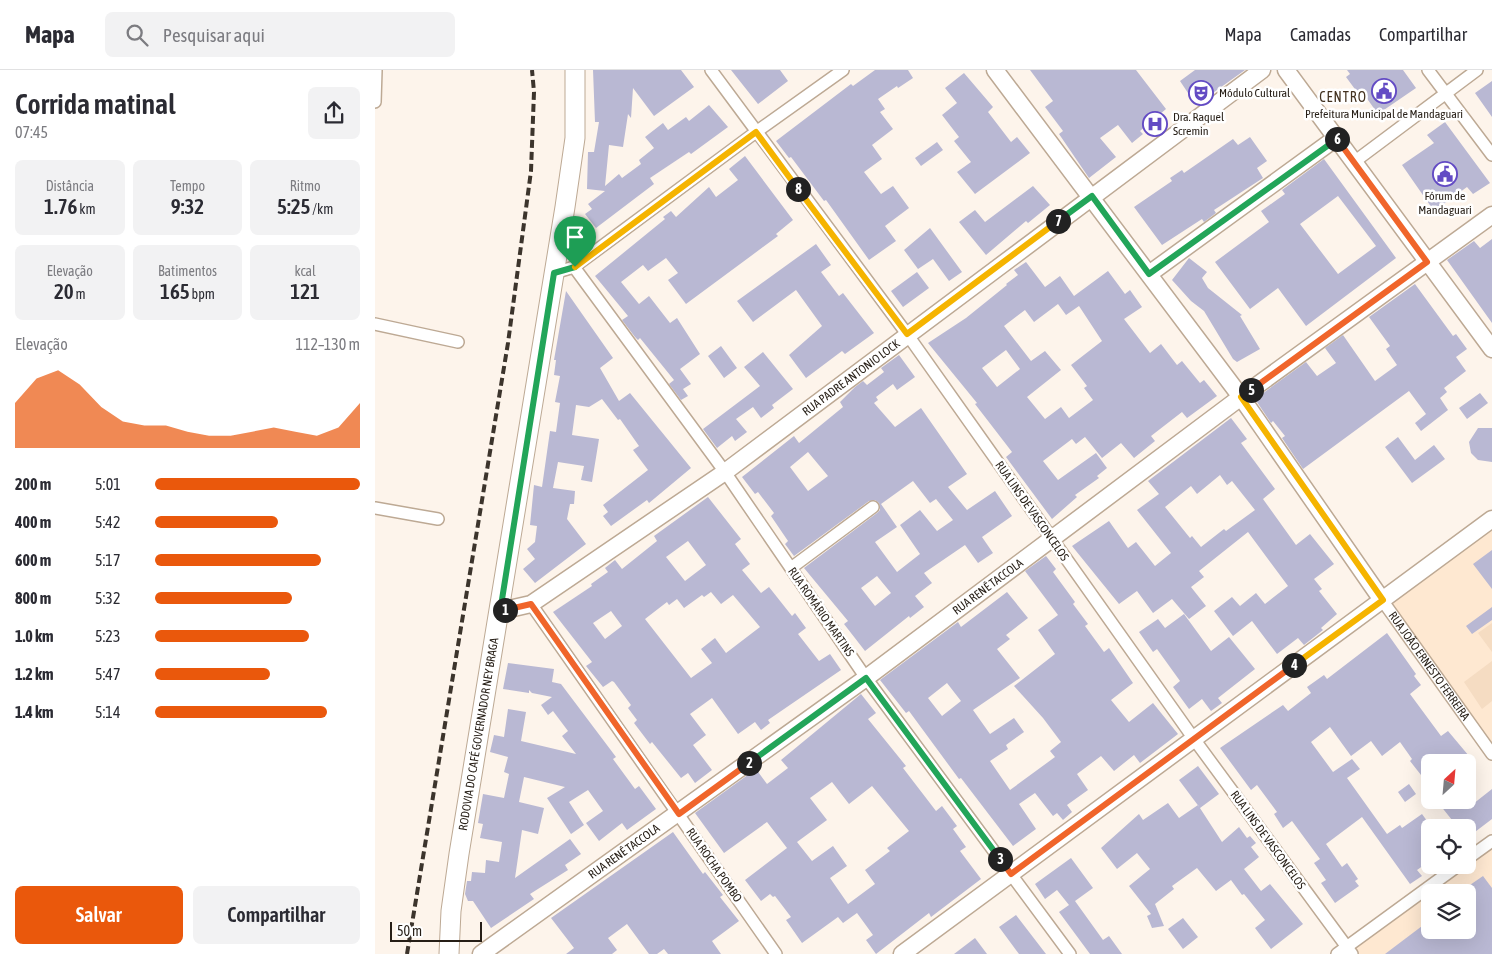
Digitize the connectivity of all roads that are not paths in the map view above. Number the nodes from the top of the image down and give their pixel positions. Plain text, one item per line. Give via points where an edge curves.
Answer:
1 (376, 70) edge
2 (575, 70) edge
3 (711, 70) edge
4 (843, 70) edge
5 (995, 70) edge
6 (1262, 70) edge
7 (1286, 70) edge
8 (1428, 70) edge
9 (1477, 70) edge
10 (1446, 93) junction
11 (375, 102) edge
12 (756, 132) junction
13 (1336, 138) junction
14 (1492, 155) edge
15 (1354, 162) junction
16 (1092, 196) junction
17 (1492, 215) edge
18 (1427, 262) junction
19 (575, 267) junction
20 (554, 273) junction
21 (1149, 274) junction
22 (375, 324) edge
23 (907, 334) junction
24 (458, 342) dead end
25 (1492, 349) edge
26 (1241, 397) junction
27 (725, 472) junction
28 (873, 507) dead end
29 (375, 508) edge
30 (438, 519) dead end
31 (1492, 519) edge
32 (1052, 540) junction
33 (791, 568) junction
34 (1383, 600) junction
35 (531, 604) junction
36 (500, 612) junction
37 (866, 678) junction
38 (1194, 739) junction
39 (1492, 754) edge
40 (679, 814) junction
41 (1492, 841) edge
42 (1476, 852) edge
43 (1011, 874) junction
44 (1447, 874) edge
45 (1349, 950) edge
46 (489, 952) edge
47 (449, 954) edge
48 (776, 954) edge
49 (902, 954) edge
50 (1070, 954) edge
51 (1337, 954) edge

1 - 11 street
2 - 20 main road, RODOVIA DO CAFÉ GOVERNADOR NEY BRAGA via 575,138
3 - 12 street, RUA LINS DE VASCONCELOS
4 - 12 street
5 - 16 main road, RUA JOÃO ERNESTO FERREIRA
6 - 16 main road, RUA PADRE ANTONIO LOCK
7 - 13 main road
8 - 10 street
9 - 10 street
10 - 14 street
10 - 15 street
12 - 19 street
12 - 23 street, RUA LINS DE VASCONCELOS
13 - 15 main road
13 - 21 main road
15 - 18 main road
16 - 21 main road, RUA JOÃO ERNESTO FERREIRA
16 - 23 main road, RUA PADRE ANTONIO LOCK
17 - 18 main road, RUA RENÊ TACCOLA
18 - 25 main road
18 - 26 main road, RUA RENÊ TACCOLA
19 - 20 street
19 - 27 street, RUA ROMÁRIO MARTINS
20 - 36 main road, RODOVIA DO CAFÉ GOVERNADOR NEY BRAGA
21 - 26 main road, RUA JOÃO ERNESTO FERREIRA
22 - 24 street
23 - 27 main road, RUA PADRE ANTONIO LOCK
23 - 32 street, RUA LINS DE VASCONCELOS
26 - 32 main road, RUA RENÊ TACCOLA
26 - 34 main road, RUA JOÃO ERNESTO FERREIRA
27 - 33 street, RUA ROMÁRIO MARTINS
27 - 35 main road, RUA PADRE ANTONIO LOCK
28 - 33 street
29 - 30 street
31 - 34 main road
32 - 37 main road, RUA RENÊ TACCOLA
32 - 38 street, RUA LINS DE VASCONCELOS
33 - 37 street, RUA ROMÁRIO MARTINS
34 - 38 main road
34 - 39 street, RUA JOÃO ERNESTO FERREIRA
35 - 36 main road, RUA PADRE ANTONIO LOCK
35 - 40 street, RUA ROCHA POMBO
36 - 47 main road, RODOVIA DO CAFÉ GOVERNADOR NEY BRAGA via 459,854
37 - 40 main road, RUA RENÊ TACCOLA
37 - 43 street, RUA ROMÁRIO MARTINS
38 - 43 main road
38 - 45 street, RUA LINS DE VASCONCELOS
40 - 46 main road, RUA RENÊ TACCOLA
40 - 48 street, RUA ROCHA POMBO
41 - 42 street
43 - 49 main road
43 - 50 street, RUA ROMÁRIO MARTINS
44 - 45 street
45 - 51 street

